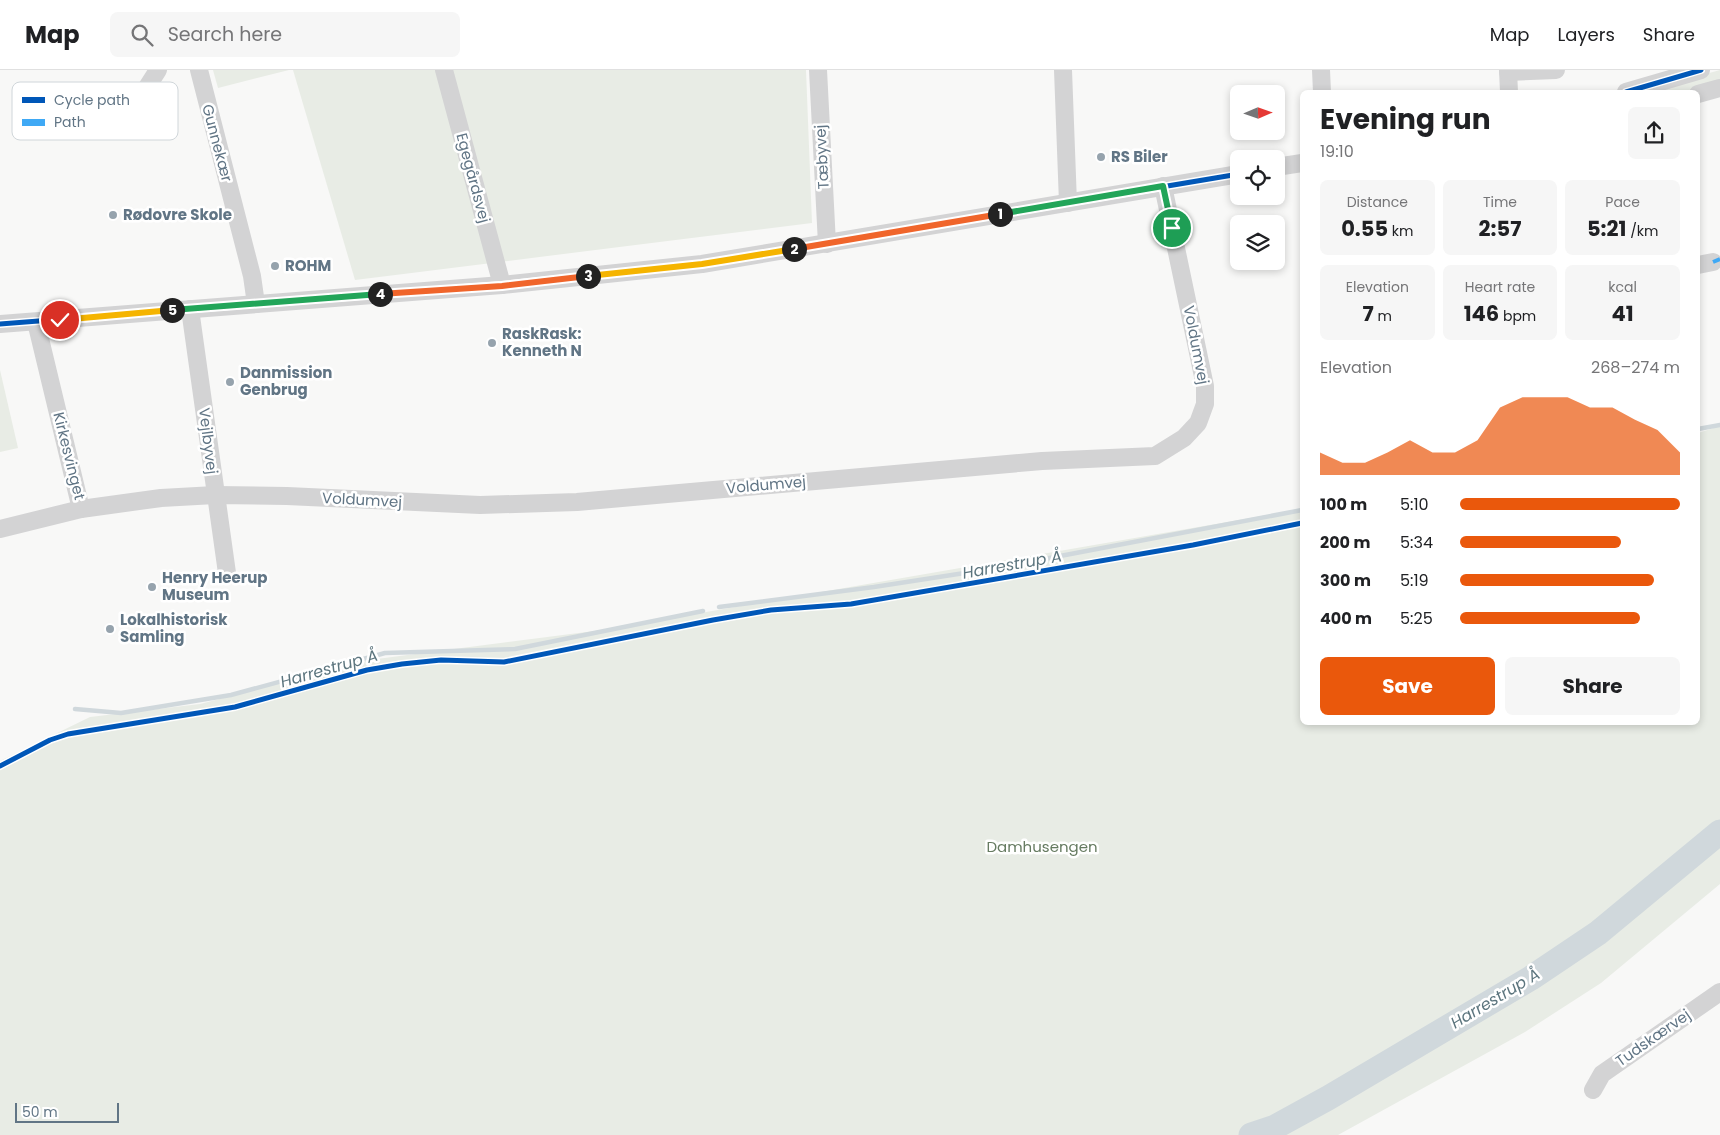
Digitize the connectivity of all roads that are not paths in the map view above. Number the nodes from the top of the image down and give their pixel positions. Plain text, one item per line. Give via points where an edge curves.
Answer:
1 (158, 70) edge
2 (199, 70) edge
3 (444, 70) edge
4 (818, 70) edge
5 (1063, 70) edge
6 (1322, 70) edge
7 (1556, 70) edge
8 (1701, 70) edge
9 (1508, 71) edge
10 (150, 82) edge
11 (1720, 88) edge
12 (1322, 90) edge
13 (1509, 90) edge
14 (1633, 90) edge
15 (1700, 93) edge
16 (1300, 163) edge
17 (1285, 166) edge
18 (1230, 175) edge
19 (1163, 186) junction
20 (1068, 203) junction
21 (827, 244) junction
22 (502, 286) junction
23 (256, 304) junction
24 (190, 309) junction
25 (36, 322) junction
26 (0, 324) edge
27 (215, 495) junction
28 (81, 509) junction
29 (0, 529) edge
30 (227, 573) dead end
31 (1720, 992) edge
32 (1593, 1090) dead end

1 - 10 street
2 - 23 street, Gunnekær via 252,276
3 - 22 street, Egegårdsvej
4 - 21 street, Tæbyvej
5 - 20 street
6 - 12 street
7 - 9 street
8 - 14 street
9 - 13 street
11 - 15 street
16 - 17 street
18 - 19 street
19 - 20 street
19 - 27 street, Voldumvej via 1205,386 1205,404 1198,423 1184,438 1155,456 1042,461 577,502 480,505
20 - 21 street
21 - 22 street via 694,265
22 - 23 street
23 - 24 street
24 - 25 street
24 - 27 street, Vejlbyvej
25 - 26 street
25 - 28 street, Kirkesvinget
27 - 28 street, Voldumvej
27 - 30 street, Vejlbyvej
28 - 29 street, Kirkesvinget
31 - 32 street, Tudskærvej via 1602,1074

